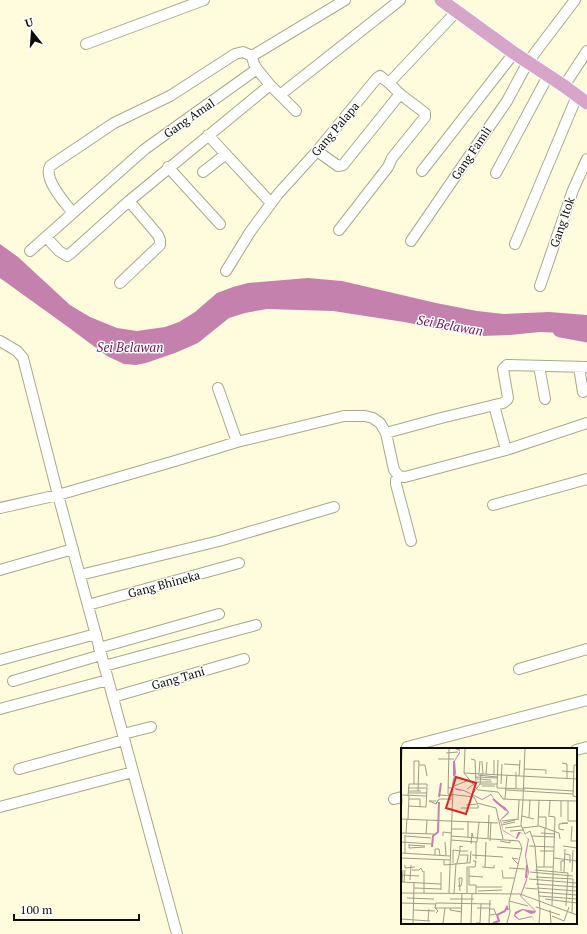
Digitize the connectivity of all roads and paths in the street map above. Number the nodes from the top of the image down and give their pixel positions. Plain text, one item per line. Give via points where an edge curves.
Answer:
1 (204, 0) edge
2 (345, 0) edge
3 (400, 0) edge
4 (575, 0) edge
5 (444, 1) edge
6 (457, 11) junction
7 (86, 44) dead end
8 (587, 51) edge
9 (514, 53) junction
10 (252, 56) junction
11 (528, 62) junction
12 (257, 69) junction
13 (548, 76) junction
14 (389, 82) junction
15 (270, 85) junction
16 (564, 86) junction
17 (400, 94) junction
18 (280, 95) junction
19 (582, 99) edge
20 (296, 111) dead end
21 (208, 135) junction
22 (317, 151) junction
23 (226, 154) junction
24 (587, 159) edge
25 (168, 168) junction
26 (422, 171) dead end
27 (203, 172) dead end
28 (496, 173) dead end
29 (129, 201) junction
30 (271, 203) junction
31 (73, 213) junction
32 (220, 224) dead end
33 (339, 230) dead end
34 (46, 238) junction
35 (411, 241) dead end
36 (515, 244) dead end
37 (30, 251) dead end
38 (226, 271) dead end
39 (120, 283) dead end
40 (540, 286) dead end
41 (1, 343) edge
42 (539, 366) junction
43 (583, 367) edge
44 (218, 388) dead end
45 (583, 392) dead end
46 (545, 399) dead end
47 (494, 405) junction
48 (587, 423) edge
49 (386, 434) junction
50 (236, 442) junction
51 (506, 450) junction
52 (399, 476) junction
53 (587, 479) edge
54 (58, 494) junction
55 (493, 505) dead end
56 (0, 508) edge
57 (334, 508) dead end
58 (411, 541) dead end
59 (73, 549) junction
60 (239, 563) dead end
61 (0, 570) edge
62 (80, 575) junction
63 (88, 605) junction
64 (219, 614) dead end
65 (256, 625) dead end
66 (96, 634) junction
67 (587, 649) edge
68 (100, 652) junction
69 (244, 659) dead end
70 (0, 660) edge
71 (104, 666) junction
72 (519, 669) dead end
73 (108, 680) junction
74 (13, 681) dead end
75 (113, 697) junction
76 (587, 700) edge
77 (0, 709) edge
78 (151, 727) dead end
79 (124, 737) junction
80 (407, 747) dead end
81 (587, 747) edge
82 (577, 750) edge
83 (19, 768) dead end
84 (133, 772) junction
85 (0, 807) edge
86 (177, 934) edge

1 - 7 street
2 - 10 street
3 - 18 street
4 - 11 street, Gang Famli
5 - 6 main road
6 - 9 main road
6 - 14 street
8 - 16 street
9 - 11 main road
9 - 26 street
10 - 12 street
10 - 31 street via 243,52 234,54 170,96 114,124 50,166 48,173 57,194
11 - 13 main road
11 - 35 street, Gang Famli via 507,101
12 - 15 street
12 - 31 street, Gang Amal via 145,149
13 - 16 main road
13 - 28 street
14 - 17 street
14 - 22 street, Gang Palapa via 380,76 376,78
15 - 18 street
15 - 21 street
16 - 19 main road
17 - 22 street via 343,165 334,165
17 - 33 street via 423,111 425,118
18 - 20 street
19 - 36 street
21 - 23 street
21 - 25 street
22 - 30 street, Gang Palapa
23 - 27 street
23 - 30 street
24 - 40 street, Gang Itok via 573,190
25 - 29 street
25 - 32 street
29 - 34 street via 68,255 62,254
29 - 39 street via 158,235 160,245
30 - 38 street, Gang Palapa
31 - 34 street, Gang Amal
34 - 37 street, Gang Amal
41 - 54 street via 17,351 23,358
42 - 43 street
42 - 46 street
42 - 47 street via 504,367 508,398 503,403
43 - 45 street
44 - 50 street
47 - 49 street
47 - 51 street
48 - 51 street
49 - 50 street via 380,423 373,418 357,415
49 - 52 street via 394,470
50 - 54 street via 168,464
51 - 52 street via 411,476
52 - 58 street via 396,484
53 - 55 street
54 - 56 street
54 - 59 street
57 - 62 street via 219,541
59 - 61 street
59 - 62 street
60 - 63 street, Gang Bhineka
62 - 63 street
63 - 66 street
64 - 68 street
65 - 71 street
66 - 68 street
66 - 70 street
67 - 72 street
68 - 71 street
68 - 74 street
69 - 75 street, Gang Tani
71 - 73 street
73 - 75 street
73 - 77 street
75 - 79 street
76 - 80 street
78 - 79 street
79 - 83 street
79 - 84 street
81 - 82 street
84 - 85 street
84 - 86 street

